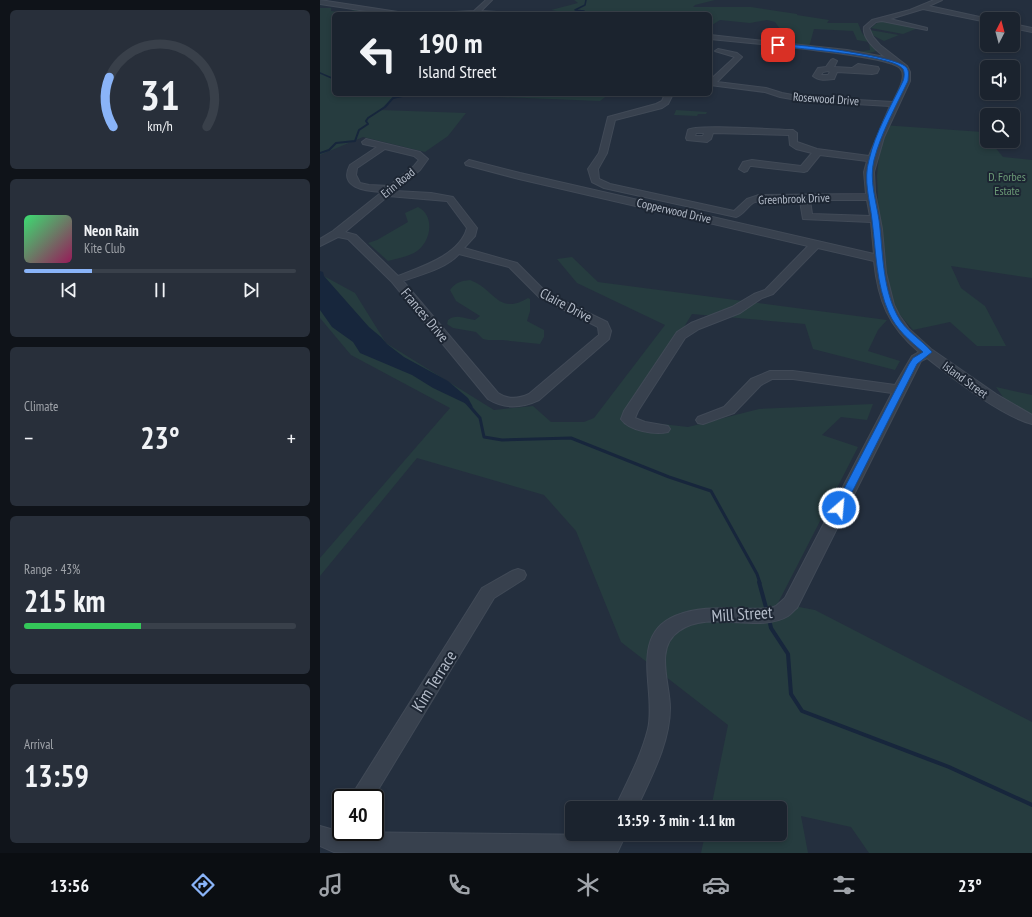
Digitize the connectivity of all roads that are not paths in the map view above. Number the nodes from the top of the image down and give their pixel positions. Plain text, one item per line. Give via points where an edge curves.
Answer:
1 (489, 0) edge
2 (939, 0) edge
3 (320, 2) edge
4 (922, 6) junction
5 (385, 12) edge
6 (477, 12) edge
7 (980, 18) edge
8 (882, 19) junction
9 (1020, 27) edge
10 (925, 29) dead end
11 (1032, 30) edge
12 (712, 37) edge
13 (730, 40) junction
14 (718, 51) junction
15 (839, 52) junction
16 (883, 52) junction
17 (712, 53) edge
18 (866, 55) junction
19 (896, 62) junction
20 (854, 70) dead end
21 (712, 81) edge
22 (712, 83) edge
23 (668, 96) edge
24 (895, 104) junction
25 (709, 130) dead end
26 (366, 142) dead end
27 (384, 146) junction
28 (818, 152) junction
29 (872, 159) junction
30 (469, 163) dead end
31 (744, 169) dead end
32 (388, 191) junction
33 (805, 197) junction
34 (872, 197) junction
35 (876, 219) junction
36 (337, 233) junction
37 (320, 243) edge
38 (816, 244) junction
39 (457, 250) junction
40 (880, 260) junction
41 (396, 280) junction
42 (928, 352) junction
43 (900, 390) junction
44 (508, 402) joint
45 (703, 420) dead end
46 (1032, 420) edge
47 (663, 429) dead end
48 (518, 575) dead end
49 (367, 789) edge
50 (629, 801) edge
51 (373, 841) edge
52 (610, 844) edge

1 - 6 street
2 - 4 street
3 - 5 street
4 - 7 street
4 - 8 street
8 - 10 street
8 - 16 street via 866,28
9 - 11 street
12 - 13 street
13 - 14 street
13 - 15 street
14 - 17 street
14 - 21 street via 739,57
15 - 18 street
15 - 20 street via 829,69
16 - 18 street
16 - 19 street
18 - 19 street
19 - 24 street, Island Street via 905,68 906,81
22 - 24 street, Rosewood Drive via 766,90 803,99
23 - 33 street, Greenbrook Drive via 659,106 611,119 603,153 593,169 595,180 607,186 736,214 754,199
24 - 29 street, Island Street
25 - 28 street via 793,133 793,143
26 - 27 street, Erin Road
27 - 32 street via 353,167 352,180 354,184
27 - 32 street, Erin Road via 417,154 424,159 417,168
28 - 29 street
28 - 31 street via 804,169 746,164
29 - 34 street, Island Street via 869,176
30 - 38 street, Copperwood Drive
32 - 36 street, Erin Road
32 - 39 street via 451,200 472,228 470,236
33 - 34 street, Greenbrook Drive
33 - 35 street via 807,217
34 - 35 street, Island Street
35 - 40 street, Island Street
36 - 37 street, Erin Road
36 - 41 street, Frances Drive via 352,237
38 - 40 street, Copperwood Drive
38 - 47 street via 769,292 681,335 628,419 648,427
39 - 41 street via 440,263
39 - 44 street, Claire Drive via 513,265 543,295 600,322 606,331 603,338 534,397 521,402
40 - 42 street, Island Street via 886,296 893,315 904,331
41 - 44 street, Frances Drive via 493,396
42 - 43 street, Mill Street via 916,359
42 - 46 street, Island Street via 993,400
43 - 45 street via 793,375 770,375 756,382 730,410
43 - 50 street, Mill Street via 791,603 769,615 696,617 674,624 664,632 657,644 656,675 659,682 660,716 648,760
48 - 49 street, Kim Terrace via 488,593
51 - 52 street via 398,844

